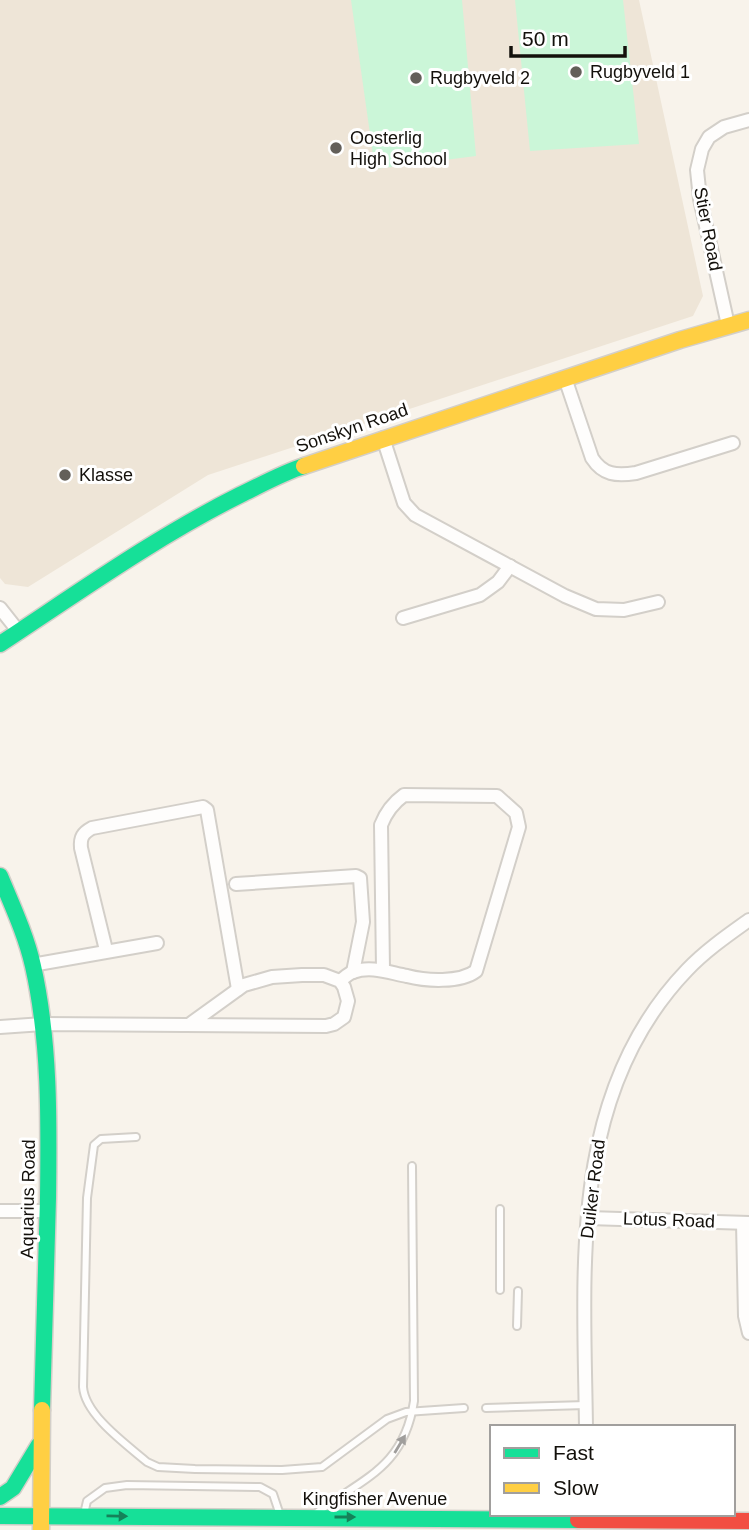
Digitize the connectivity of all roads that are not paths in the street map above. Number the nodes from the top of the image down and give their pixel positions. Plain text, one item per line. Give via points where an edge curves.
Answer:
1 (749, 120) edge
2 (749, 320) edge
3 (728, 325) junction
4 (565, 377) junction
5 (383, 438) junction
6 (733, 443) dead end
7 (510, 566) junction
8 (658, 602) dead end
9 (0, 608) edge
10 (403, 618) dead end
11 (19, 632) junction
12 (0, 644) edge
13 (0, 876) edge
14 (236, 884) dead end
15 (749, 920) edge
16 (157, 943) dead end
17 (106, 950) junction
18 (32, 965) junction
19 (383, 969) junction
20 (353, 972) junction
21 (340, 981) junction
22 (238, 989) junction
23 (43, 1024) junction
24 (190, 1024) junction
25 (0, 1027) edge
26 (136, 1137) dead end
27 (412, 1166) dead end
28 (500, 1209) dead end
29 (0, 1211) edge
30 (47, 1211) junction
31 (588, 1218) junction
32 (746, 1223) edge
33 (500, 1290) dead end
34 (518, 1291) dead end
35 (517, 1326) dead end
36 (749, 1333) edge
37 (586, 1405) junction
38 (464, 1408) dead end
39 (486, 1408) dead end
40 (412, 1411) junction
41 (586, 1425) edge
42 (41, 1441) junction
43 (0, 1497) edge
44 (0, 1516) edge
45 (84, 1516) junction
46 (311, 1517) junction
47 (281, 1518) junction
48 (588, 1521) edge
49 (749, 1521) edge
50 (41, 1523) edge

1 - 3 street, Stier Road via 709,137 697,170
2 - 3 street, Sonskyn Road
3 - 4 street, Sonskyn Road
4 - 5 street, Sonskyn Road
4 - 6 street via 592,458 610,474 636,473
5 - 7 street via 407,509
5 - 11 street, Sonskyn Road via 289,471 212,509
7 - 8 street via 596,609 624,610
7 - 10 street via 480,595
9 - 11 street
11 - 12 street, Sonskyn Road
13 - 18 street, Aquarius Road
14 - 20 street via 360,878 363,922
15 - 31 street, Duiker Road via 687,970 626,1059 598,1135
16 - 17 street
17 - 18 street
17 - 22 street via 81,848 84,833 203,807
18 - 23 street, Aquarius Road
19 - 19 street via 381,825 385,815 404,795 497,796 516,813 519,827 476,971 469,977 445,979 409,977
19 - 20 street
20 - 21 street
21 - 22 street via 324,975 292,976 260,980
21 - 24 street via 346,1012 326,1026
22 - 24 street
23 - 24 street
23 - 25 street
23 - 30 street, Aquarius Road
26 - 40 lane via 101,1139 94,1145 87,1198 83,1373 90,1410 158,1467 282,1470 322,1467 387,1419
27 - 40 lane
28 - 33 lane
29 - 30 street
30 - 42 street, Aquarius Road
31 - 32 street, Lotus Road
31 - 37 street, Duiker Road
32 - 36 street via 745,1316
34 - 35 lane
37 - 39 lane
37 - 41 street, Duiker Road
38 - 40 lane
46 -> 40 lane via 374,1474 396,1452
42 - 43 street via 13,1488
42 - 50 street, Aquarius Road
44 - 50 street, Kingfisher Avenue
45 -> 47 street, Kingfisher Avenue
45 - 47 lane via 87,1501 105,1488 127,1485 260,1487 273,1494
45 - 50 street, Kingfisher Avenue
46 - 47 street, Kingfisher Avenue
46 -> 48 street, Kingfisher Avenue
48 - 49 street, Kingfisher Avenue

